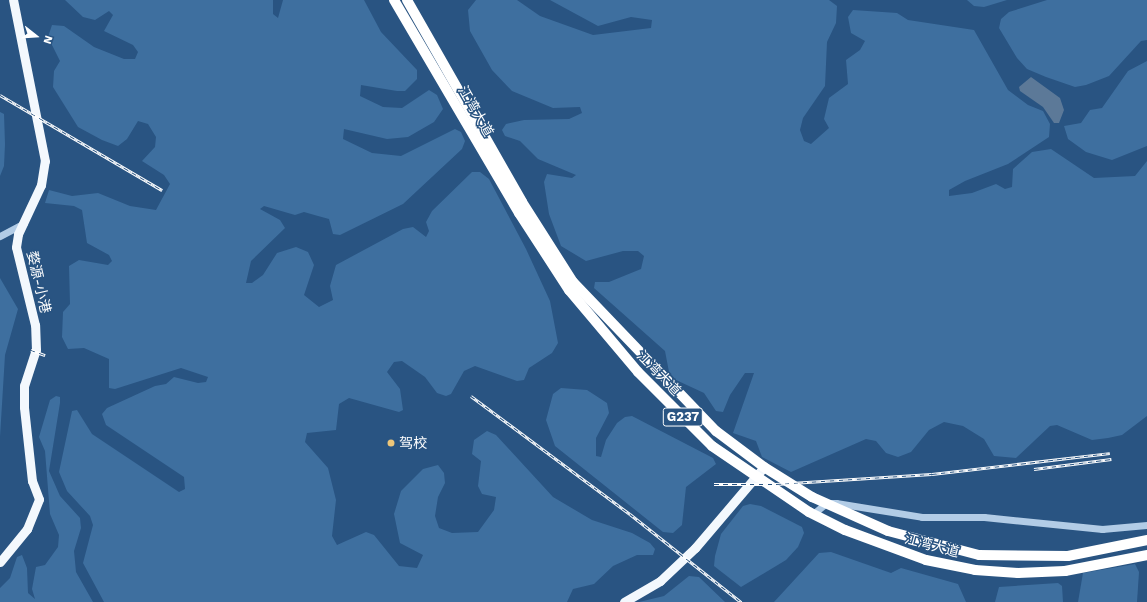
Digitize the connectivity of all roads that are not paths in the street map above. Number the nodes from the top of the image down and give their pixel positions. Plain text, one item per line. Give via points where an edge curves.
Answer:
1 (13, 0) edge
2 (394, 0) edge
3 (407, 0) edge
4 (24, 223) junction
5 (0, 236) edge
6 (764, 467) junction
7 (756, 477) junction
8 (826, 504) junction
9 (813, 514) junction
10 (1147, 525) edge
11 (1147, 540) edge
12 (1147, 554) edge
13 (0, 562) edge
14 (624, 602) edge

1 - 4 main road, 婺源-小港 via 46,161 41,185
2 - 7 highway, 江湾大道 / G237 via 519,213 582,307 638,372 712,446
3 - 6 highway, 江湾大道 / G237 via 522,202 573,282 716,431
4 - 5 street
4 - 13 main road, 婺源-小港 via 16,247 35,325 36,350 24,386 24,407 32,481 39,498 27,529
6 - 7 main road
6 - 8 highway, 江湾大道 / G237
7 - 9 highway, 江湾大道 / G237
7 - 14 main road via 695,548 660,581
8 - 9 street
8 - 10 street via 922,517 984,517 1102,529
8 - 11 highway, 江湾大道 / G237 via 888,531 979,555 1068,556
9 - 12 highway, 江湾大道 / G237 via 926,560 975,570 1065,571

